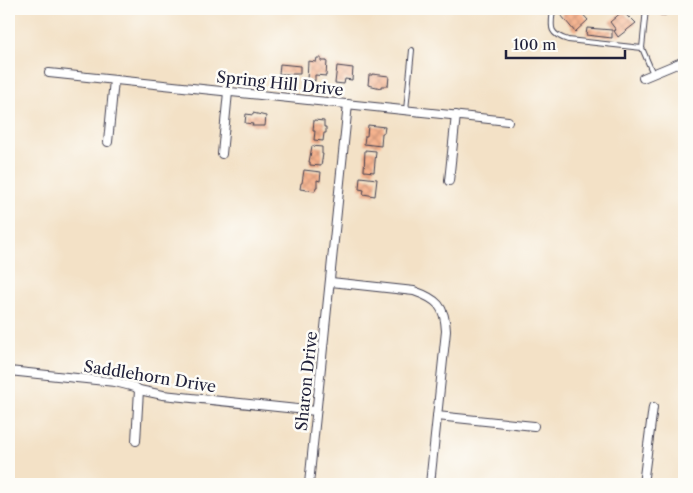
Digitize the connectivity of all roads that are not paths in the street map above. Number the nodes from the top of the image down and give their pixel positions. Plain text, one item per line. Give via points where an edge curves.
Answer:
1 (553, 9) edge
2 (646, 9) edge
3 (642, 48) junction
4 (412, 50) dead end
5 (684, 61) edge
6 (49, 73) dead end
7 (653, 74) junction
8 (643, 78) dead end
9 (114, 80) junction
10 (228, 92) junction
11 (348, 104) junction
12 (406, 110) junction
13 (456, 115) junction
14 (508, 121) dead end
15 (108, 142) dead end
16 (222, 154) dead end
17 (449, 181) dead end
18 (331, 282) junction
19 (9, 371) edge
20 (139, 390) junction
21 (653, 407) dead end
22 (316, 411) junction
23 (437, 416) junction
24 (534, 426) dead end
25 (136, 440) dead end
26 (309, 484) edge
27 (430, 484) edge
28 (644, 484) edge

1 - 3 lane via 551,27 558,37
2 - 3 lane
3 - 7 lane
4 - 12 lane
5 - 7 street
6 - 9 street, Spring Hill Drive
7 - 8 street
9 - 10 street, Spring Hill Drive
9 - 15 street
10 - 11 street, Spring Hill Drive
10 - 16 street
11 - 12 street, Spring Hill Drive
11 - 18 street, Sharon Drive
12 - 13 street, Spring Hill Drive
13 - 14 street, Spring Hill Drive
13 - 17 street
18 - 22 street, Sharon Drive
18 - 23 street via 414,291 432,298 440,307 446,331
19 - 20 street, Saddlehorn Drive via 107,381
20 - 22 street, Saddlehorn Drive
20 - 25 street
21 - 28 street
22 - 26 street, Sharon Drive
23 - 24 street
23 - 27 street

